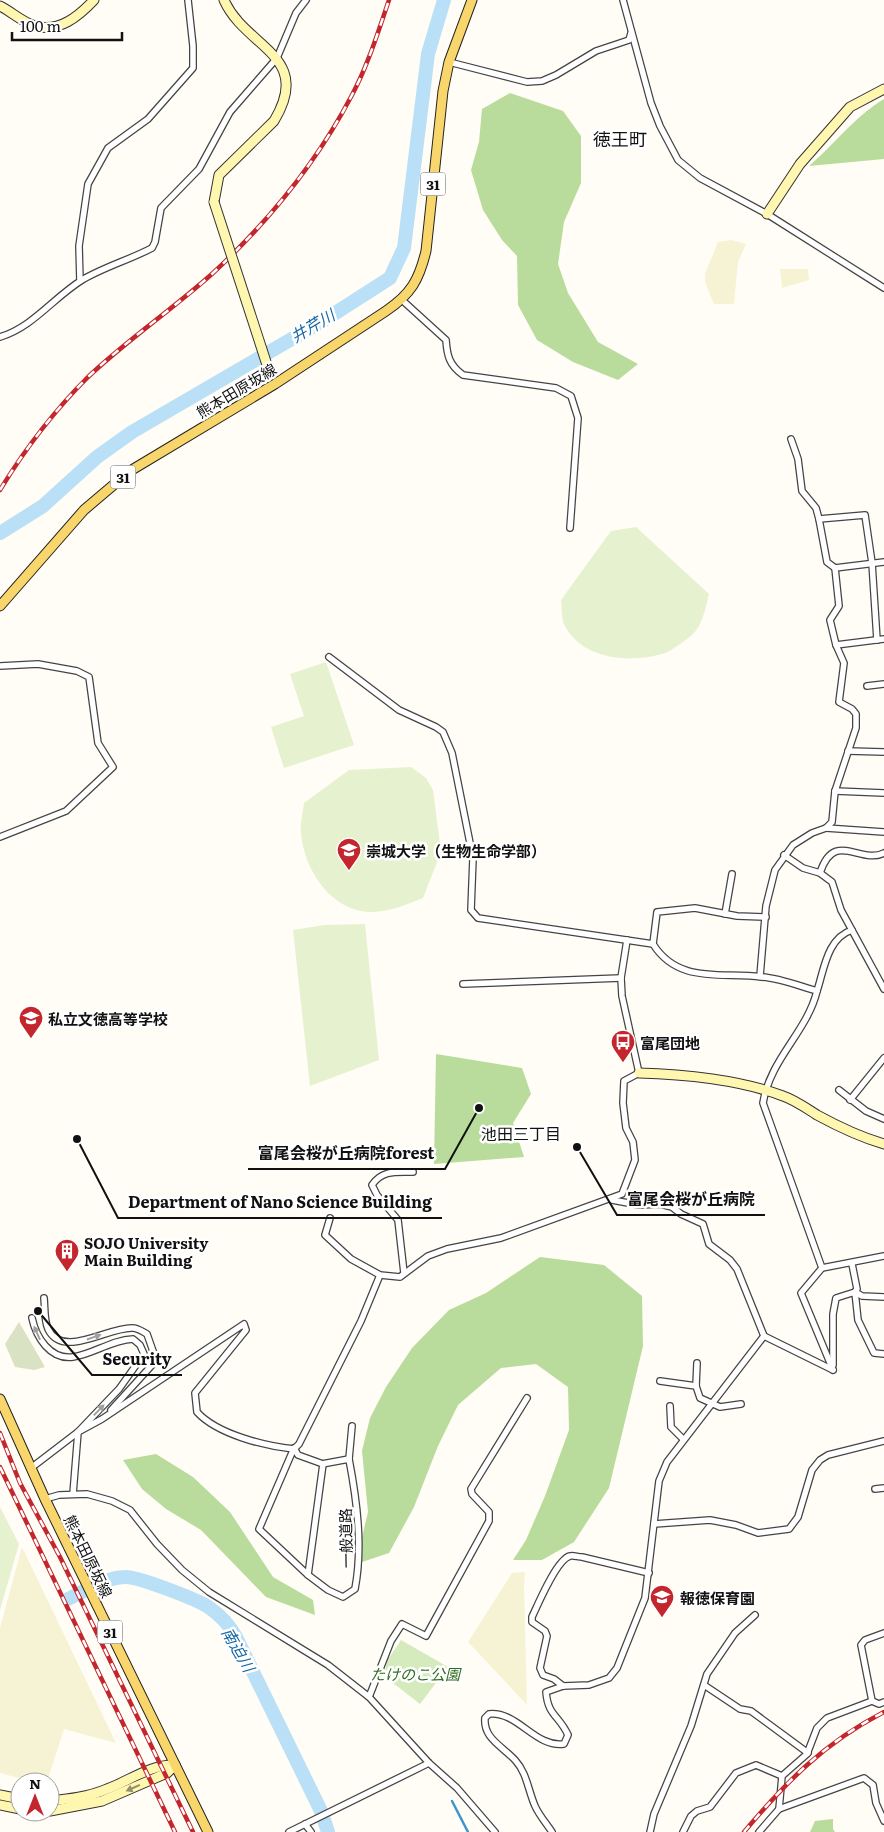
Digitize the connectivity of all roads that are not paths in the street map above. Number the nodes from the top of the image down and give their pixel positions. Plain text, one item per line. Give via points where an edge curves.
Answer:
1 (94, 0) edge
2 (188, 0) edge
3 (224, 0) edge
4 (306, 0) edge
5 (472, 0) edge
6 (624, 0) edge
7 (0, 6) edge
8 (631, 31) junction
9 (277, 58) junction
10 (449, 62) junction
11 (884, 89) edge
12 (767, 214) junction
13 (80, 281) junction
14 (884, 288) edge
15 (402, 300) junction
16 (0, 337) edge
17 (275, 384) junction
18 (791, 439) dead end
19 (819, 519) junction
20 (570, 528) dead end
21 (884, 562) edge
22 (872, 563) junction
23 (835, 568) junction
24 (0, 606) edge
25 (881, 640) edge
26 (836, 645) junction
27 (329, 657) dead end
28 (0, 666) edge
29 (884, 684) edge
30 (867, 686) dead end
31 (848, 751) junction
32 (884, 752) edge
33 (835, 790) junction
34 (884, 793) edge
35 (826, 828) junction
36 (884, 832) edge
37 (0, 837) edge
38 (884, 853) edge
39 (784, 855) junction
40 (820, 873) junction
41 (732, 874) dead end
42 (725, 914) junction
43 (766, 917) junction
44 (852, 930) junction
45 (626, 940) junction
46 (653, 944) junction
47 (760, 976) junction
48 (621, 978) junction
49 (882, 981) edge
50 (463, 984) dead end
51 (884, 989) edge
52 (817, 992) junction
53 (884, 1058) edge
54 (639, 1073) junction
55 (839, 1090) dead end
56 (765, 1091) junction
57 (850, 1100) junction
58 (884, 1119) edge
59 (884, 1144) edge
60 (413, 1172) dead end
61 (610, 1200) junction
62 (330, 1218) dead end
63 (884, 1256) edge
64 (852, 1264) junction
65 (822, 1268) junction
66 (404, 1273) junction
67 (380, 1275) junction
68 (855, 1292) junction
69 (884, 1297) edge
70 (44, 1298) dead end
71 (32, 1318) dead end
72 (764, 1336) junction
73 (884, 1354) edge
74 (697, 1363) dead end
75 (833, 1370) junction
76 (660, 1381) dead end
77 (696, 1386) junction
78 (527, 1398) dead end
79 (0, 1399) edge
80 (711, 1402) junction
81 (741, 1404) dead end
82 (670, 1406) dead end
83 (102, 1419) junction
84 (352, 1426) dead end
85 (78, 1432) junction
86 (683, 1439) junction
87 (884, 1440) edge
88 (294, 1448) junction
89 (349, 1459) junction
90 (322, 1464) junction
91 (31, 1468) junction
92 (884, 1488) edge
93 (875, 1489) dead end
94 (74, 1494) junction
95 (45, 1499) junction
96 (654, 1524) junction
97 (649, 1573) junction
98 (308, 1574) junction
99 (755, 1615) dead end
100 (884, 1633) edge
101 (704, 1685) junction
102 (563, 1686) junction
103 (369, 1697) junction
104 (872, 1701) junction
105 (884, 1702) edge
106 (808, 1752) junction
107 (429, 1763) junction
108 (175, 1764) junction
109 (782, 1776) junction
110 (60, 1800) edge
111 (60, 1808) edge
112 (779, 1809) junction
113 (884, 1821) edge
114 (305, 1824) junction
115 (208, 1832) edge
116 (289, 1832) edge
117 (310, 1832) edge
118 (496, 1832) edge
119 (552, 1832) edge
120 (650, 1832) edge
121 (683, 1832) edge
122 (759, 1832) edge

1 - 7 street via 74,19 55,26 35,26
2 - 13 street via 194,46 193,68 148,119 108,148 88,184 79,246
3 - 9 street via 243,27
4 - 9 street via 296,13
5 - 10 main road, 熊本田原坂線 / 31
6 - 8 street
8 - 10 street via 629,40 596,51 542,81 527,82
8 - 12 street via 650,103 678,160 700,178
9 - 13 street via 230,112 199,169 161,208 156,242 152,248 97,270
9 - 17 street, bridge via 286,82 281,110 219,175 214,202
10 - 15 main road, 熊本田原坂線 / 31 via 426,251 422,270
11 - 12 street via 850,107 800,164
12 - 14 street
13 - 16 street via 15,332
15 - 17 main road, 熊本田原坂線 / 31
15 - 20 street via 446,340 447,356 462,374 556,388 571,396 578,418
17 - 24 main road, 熊本田原坂線 / 31 via 130,470 84,510
18 - 19 street via 798,459 802,491 816,508
19 - 22 street via 865,515
19 - 23 street via 827,562
21 - 22 street
22 - 23 street
22 - 25 street
23 - 26 street via 839,606 830,620
25 - 26 street
26 - 31 street via 844,663 840,702 856,714 856,728
27 - 45 street via 399,710 443,732 452,753 473,858 470,910 478,918
28 - 37 street via 38,664 77,671 89,678 98,742 113,767 66,811
29 - 30 street
31 - 32 street
31 - 33 street
33 - 34 street
33 - 35 street via 832,822
35 - 36 street
35 - 39 street via 801,840
38 - 40 street via 832,852
39 - 40 street via 803,868
39 - 43 street via 775,870
40 - 44 street via 832,882
41 - 42 street
42 - 43 street
42 - 46 street via 695,908 657,912
43 - 47 street
44 - 49 street
44 - 52 street via 842,933 831,948
45 - 46 street
45 - 48 street
46 - 47 street via 660,956 681,970
47 - 52 street
48 - 50 street
48 - 54 street
49 - 51 street
52 - 56 street
53 - 57 street
54 - 56 street via 670,1074
54 - 61 street via 624,1081 626,1128 633,1142 634,1160 622,1194
55 - 57 street
56 - 59 street via 785,1096 867,1139
56 - 65 street via 763,1103
57 - 58 street
60 - 66 street via 389,1172 377,1178 372,1185 398,1220
61 - 66 street via 501,1238 447,1249 428,1256
61 - 72 street via 672,1207 703,1224 709,1244 737,1269
62 - 67 street via 325,1235 351,1259
63 - 64 street
64 - 65 street
64 - 68 street
65 - 75 street via 801,1293
66 - 67 street via 400,1276
67 - 88 street via 346,1352
68 - 69 street via 862,1296
68 - 73 street via 858,1320 874,1352
68 - 75 street via 836,1298 832,1314
70 -> 83 street via 47,1327 53,1336 65,1342 81,1342 122,1328 135,1328 147,1334 152,1344 153,1364
85 -> 71 street via 119,1389 144,1354 132,1339 120,1339 72,1357 61,1355 43,1344 35,1332
72 - 75 street
72 - 80 street
74 - 77 street
76 - 77 street
77 - 80 street via 700,1398
78 - 103 street via 471,1490 489,1512 489,1521 426,1636 402,1624 391,1640
79 - 91 main road, 熊本田原坂線 / 31
80 - 81 street via 720,1407
80 - 86 street
82 - 86 street via 671,1428
83 - 85 street
83 - 88 street via 244,1324 246,1330 195,1393 197,1412 214,1426 231,1433 280,1448
84 - 89 street
85 - 91 street
85 - 94 street
86 - 96 street via 659,1481
87 - 96 street via 828,1454 820,1460 812,1470 798,1517 789,1528 758,1533 710,1520
88 - 90 street via 298,1455
88 - 98 street, 一般道路 via 259,1529
89 - 90 street
89 - 98 street, 一般道路 via 357,1501 358,1574 355,1589 343,1597
90 - 98 street, 一般道路
91 - 95 main road, 熊本田原坂線 / 31
92 - 93 street
94 - 95 street
94 - 103 street via 112,1501 130,1510 175,1563 209,1592 328,1665
95 - 108 main road, 熊本田原坂線 / 31
96 - 97 street
97 - 102 street via 645,1598 617,1668 608,1678 590,1685
97 - 102 street via 582,1557 564,1559 532,1617 532,1622 548,1636 540,1668 543,1675
99 - 101 street via 735,1633 707,1674
100 - 104 street via 865,1640 861,1645
101 - 106 street via 740,1709 751,1710
101 - 120 street
102 - 119 street via 546,1692 547,1707 568,1734 564,1744 553,1746 502,1716 490,1714 485,1718 484,1726 489,1736 516,1761 535,1806
103 - 107 street
104 - 105 street
104 - 106 street via 827,1718 816,1728
106 - 109 street
107 - 114 street
107 - 118 street
108 - 110 street via 163,1764 97,1792
108 -> 111 street via 167,1773 102,1801
108 - 115 main road, 熊本田原坂線 / 31
109 - 112 street
109 - 121 street via 756,1765 736,1773 710,1807 691,1816
112 - 113 street via 864,1778 873,1784 876,1804
112 - 122 street
114 - 116 street
114 - 117 street

